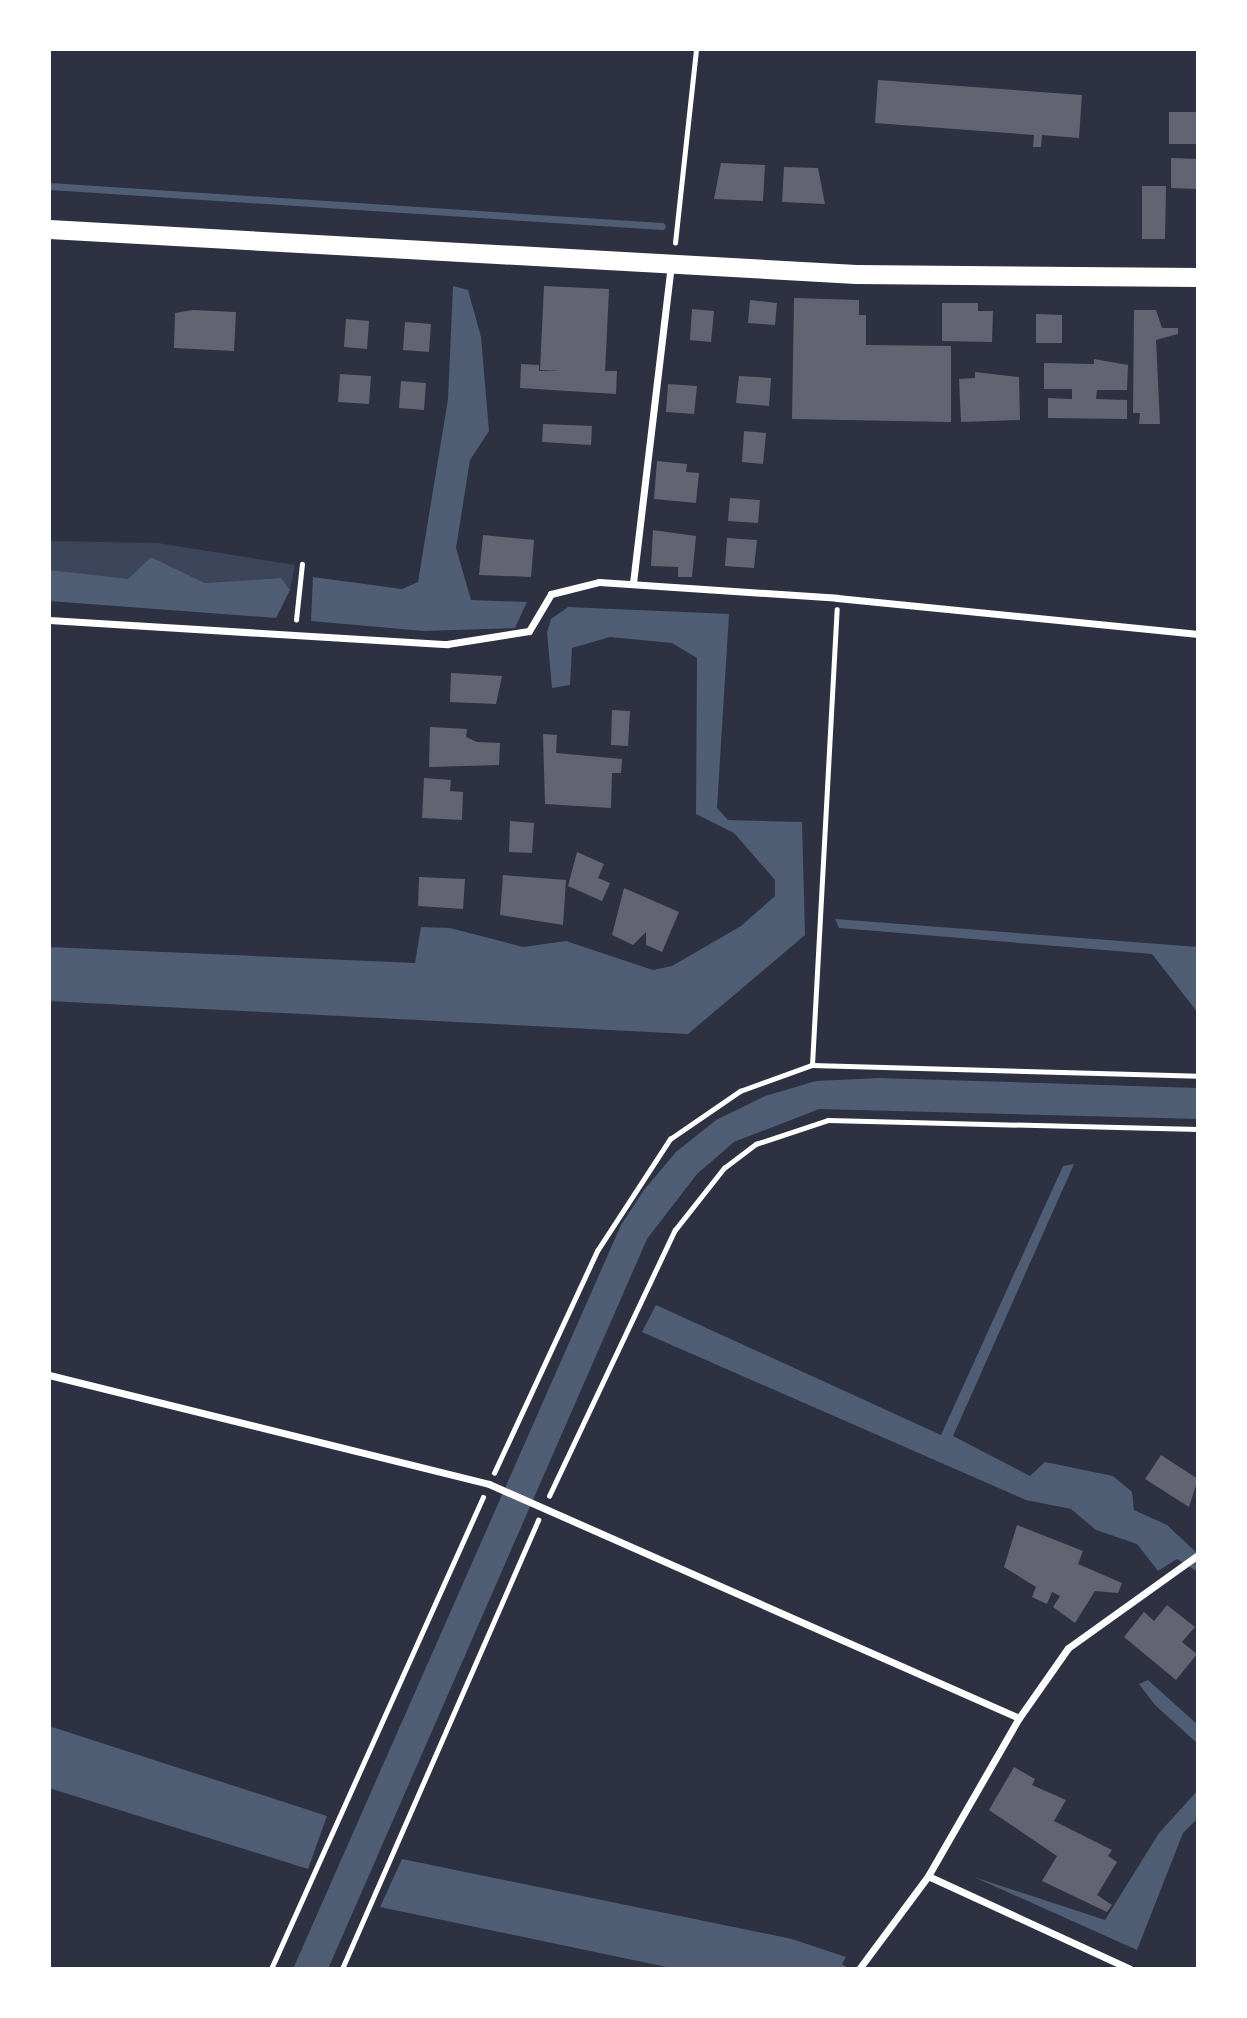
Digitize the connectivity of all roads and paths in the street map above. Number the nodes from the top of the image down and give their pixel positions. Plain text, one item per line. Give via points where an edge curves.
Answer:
1 (696, 49) edge
2 (49, 229) edge
3 (671, 265) junction
4 (1198, 277) edge
5 (302, 564) dead end
6 (633, 583) junction
7 (837, 598) junction
8 (49, 620) edge
9 (1198, 634) edge
10 (294, 635) junction
11 (812, 1065) junction
12 (1198, 1076) edge
13 (1198, 1129) edge
14 (49, 1375) edge
15 (489, 1484) junction
16 (544, 1506) junction
17 (1198, 1555) edge
18 (1019, 1718) junction
19 (928, 1876) junction
20 (861, 1967) edge
21 (271, 1969) edge
22 (342, 1969) edge
23 (1130, 1969) edge

1 - 3 path via 690,150
2 - 3 highway
3 - 4 highway
3 - 6 street
5 - 10 path
6 - 7 street
6 - 10 street via 580,583 543,600 529,631 447,644
7 - 9 street
7 - 11 path
8 - 10 street
11 - 12 path
11 - 15 path via 740,1091 670,1139 597,1251
13 - 16 path via 863,1118 828,1120 756,1144 697,1198 675,1230
14 - 15 street
15 - 16 street
15 - 21 path
16 - 18 street
16 - 22 path
17 - 18 street via 1185,1569 1087,1629
18 - 19 street
19 - 20 street
19 - 23 street

